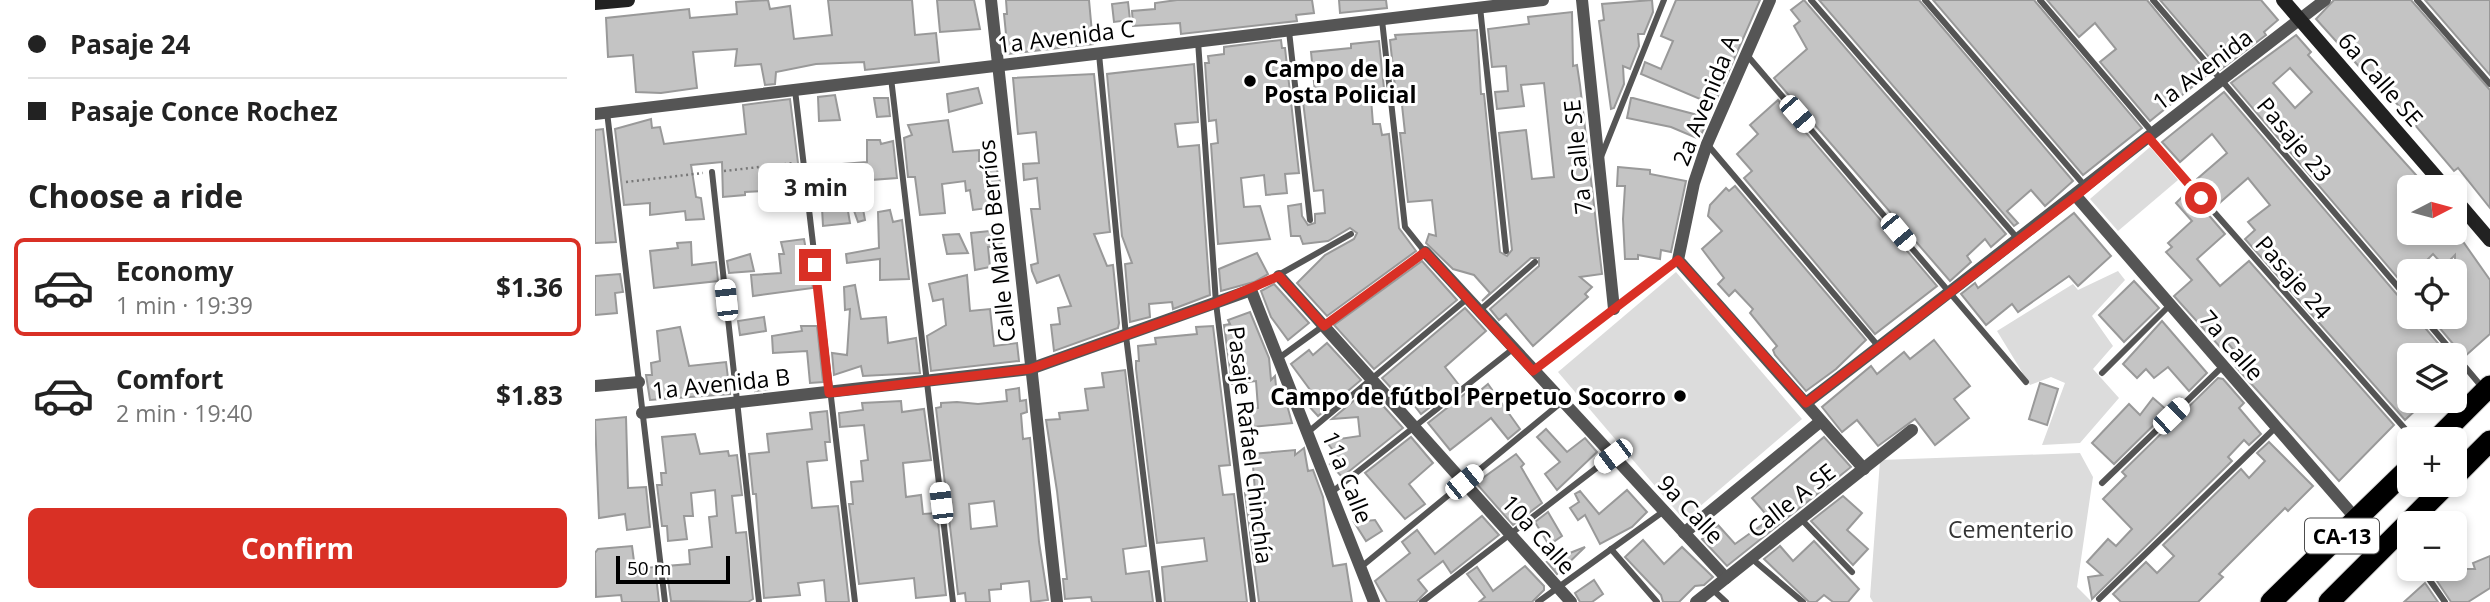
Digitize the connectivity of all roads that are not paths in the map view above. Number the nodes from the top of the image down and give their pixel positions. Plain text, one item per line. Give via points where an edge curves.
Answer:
1 (628, 0) edge
2 (991, 0) edge
3 (1543, 0) edge
4 (1582, 0) edge
5 (1664, 0) edge
6 (1770, 0) edge
7 (1811, 0) edge
8 (1925, 0) edge
9 (2040, 0) edge
10 (2153, 0) edge
11 (2283, 0) edge
12 (2325, 0) edge
13 (2417, 0) edge
14 (595, 3) edge
15 (1481, 8) junction
16 (2300, 19) junction
17 (1382, 20) junction
18 (1289, 30) junction
19 (1198, 41) junction
20 (1099, 53) junction
21 (1746, 54) junction
22 (998, 65) junction
23 (891, 78) junction
24 (2223, 81) junction
25 (2490, 84) edge
26 (795, 90) junction
27 (601, 113) edge
28 (2150, 135) junction
29 (1707, 144) junction
30 (1599, 162) junction
31 (712, 172) dead end
32 (2435, 175) edge
33 (2087, 187) junction
34 (2076, 196) junction
35 (2467, 213) edge
36 (1310, 220) dead end
37 (1351, 234) dead end
38 (2018, 239) junction
39 (2490, 240) edge
40 (1506, 251) dead end
41 (1425, 252) junction
42 (1678, 260) junction
43 (1535, 262) dead end
44 (1279, 276) junction
45 (2397, 287) edge
46 (1251, 290) junction
47 (1948, 291) junction
48 (1468, 298) junction
49 (1216, 303) junction
50 (2170, 305) junction
51 (1615, 309) junction
52 (1479, 310) junction
53 (1324, 326) junction
54 (2434, 329) edge
55 (1126, 336) junction
56 (1879, 347) junction
57 (1514, 348) junction
58 (1279, 358) junction
59 (2224, 366) junction
60 (1030, 369) junction
61 (1533, 371) junction
62 (2102, 373) dead end
63 (926, 379) junction
64 (1371, 379) junction
65 (639, 382) junction
66 (2026, 382) dead end
67 (595, 386) edge
68 (2488, 388) edge
69 (829, 393) junction
70 (1563, 401) junction
71 (737, 402) junction
72 (1806, 403) junction
73 (642, 413) junction
74 (1821, 421) junction
75 (1414, 427) junction
76 (2276, 427) junction
77 (2404, 427) edge
78 (2449, 427) edge
79 (1912, 430) dead end
80 (1307, 433) junction
81 (2490, 441) edge
82 (1613, 456) junction
83 (2467, 464) edge
84 (1864, 469) junction
85 (2397, 480) edge
86 (1464, 482) junction
87 (2102, 483) dead end
88 (1332, 492) junction
89 (2434, 497) edge
90 (1664, 511) junction
91 (1801, 519) junction
92 (2358, 521) junction
93 (1684, 533) junction
94 (1510, 534) junction
95 (2395, 535) junction
96 (2397, 537) edge
97 (1611, 549) junction
98 (1751, 558) junction
99 (1360, 567) junction
100 (1852, 572) dead end
101 (1726, 578) junction
102 (2430, 581) edge
103 (1558, 587) junction
104 (1712, 589) junction
105 (2336, 598) edge
106 (2099, 599) dead end
107 (665, 602) edge
108 (758, 602) edge
109 (855, 602) edge
110 (953, 602) edge
111 (1057, 602) edge
112 (1159, 602) edge
113 (1253, 602) edge
114 (1374, 602) edge
115 (1422, 602) edge
116 (1538, 602) edge
117 (1571, 602) edge
118 (1657, 602) edge
119 (1696, 602) edge
120 (1726, 602) edge
121 (1803, 602) edge
122 (2271, 602) edge
123 (2445, 602) edge

1 - 14 street
2 - 22 street, Calle Mario Berríos
3 - 15 street, 1a Avenida C
4 - 30 street, 7a Calle SE
5 - 30 lane
6 - 21 street, 2a Avenida A
7 - 38 lane
8 - 33 lane
9 - 28 lane, Pasaje 24
10 - 24 lane, Pasaje 23
11 - 16 street, 6a Calle SE
12 - 16 street, 1a Avenida
13 - 25 lane
15 - 17 street, 1a Avenida C
15 - 40 lane
16 - 24 street, 1a Avenida
16 - 32 street, 6a Calle SE
17 - 18 street, 1a Avenida C
17 - 41 lane via 1405,227
18 - 19 street, 1a Avenida C
18 - 36 lane
19 - 20 street, 1a Avenida C
19 - 49 lane, Pasaje Rafael Chinchía
20 - 22 street, 1a Avenida C
20 - 55 lane
21 - 29 street, 2a Avenida A
21 - 47 lane
22 - 23 street, 1a Avenida C
22 - 60 street, Calle Mario Berríos
23 - 26 street, 1a Avenida C
23 - 63 lane
24 - 28 street, 1a Avenida
24 - 45 lane, Pasaje 23
26 - 27 street, 1a Avenida C
26 - 69 lane
27 - 65 lane
28 - 33 street, 1a Avenida
28 - 77 lane, Pasaje 24
29 - 42 street, 2a Avenida A
29 - 56 lane
30 - 51 street, 7a Calle SE
31 - 71 lane
33 - 34 street, 1a Avenida
34 - 38 street, 1a Avenida
34 - 50 street, 7a Calle
35 - 39 street
37 - 44 lane
38 - 47 street, 1a Avenida
41 - 48 street, 9a Calle
41 - 53 lane
42 - 51 lane
42 - 72 street
43 - 52 lane
44 - 46 lane
44 - 53 street, 10a Calle
46 - 49 street, 1a Avenida B
46 - 58 street, 11a Calle
47 - 56 street, 1a Avenida
47 - 66 lane
48 - 52 street, 9a Calle
48 - 64 lane
49 - 55 street, 1a Avenida B
49 - 113 lane, Pasaje Rafael Chinchía
50 - 59 street, 7a Calle
50 - 62 lane
51 - 61 lane
52 - 57 street, 9a Calle
53 - 58 lane
53 - 64 street, 10a Calle
54 - 68 lane
55 - 60 street, 1a Avenida B
55 - 112 lane
56 - 72 street, 1a Avenida
57 - 61 street, 9a Calle
57 - 75 lane
58 - 80 street, 11a Calle
59 - 76 street, 7a Calle
59 - 87 lane
60 - 63 street, 1a Avenida B
60 - 111 street, Calle Mario Berríos
61 - 70 street, 9a Calle
63 - 69 street, 1a Avenida B
63 - 110 lane
64 - 75 street, 10a Calle
64 - 80 lane
65 - 67 street
65 - 73 lane
68 - 78 highway
69 - 71 street, 1a Avenida B
69 - 109 lane
70 - 82 street, 9a Calle
70 - 86 lane
71 - 73 street, 1a Avenida B
71 - 108 lane
72 - 74 street
73 - 107 lane
74 - 84 street
74 - 93 street
75 - 86 street, 10a Calle
75 - 88 lane
76 - 92 street, 7a Calle
76 - 106 lane
79 - 84 street, Calle A SE
80 - 88 street, 11a Calle
81 - 83 highway
82 - 90 street, 9a Calle
82 - 94 lane
84 - 91 street, Calle A SE
85 - 92 highway, CA-13
86 - 94 street, 10a Calle
86 - 99 lane
88 - 99 street, 11a Calle
89 - 95 highway, CA-13
90 - 93 street, 9a Calle
90 - 97 lane
91 - 98 street, Calle A SE
91 - 100 lane
92 - 122 highway, CA-13
93 - 101 street, 9a Calle
94 - 103 street, 10a Calle
94 - 115 lane
95 - 96 lane
95 - 105 highway, CA-13
97 - 103 lane
97 - 118 lane
98 - 101 street, Calle A SE
98 - 121 lane
99 - 114 street, 11a Calle
101 - 104 street, Calle A SE
102 - 123 lane
103 - 116 lane
103 - 117 street, 10a Calle
104 - 119 street, Calle A SE
104 - 120 lane

